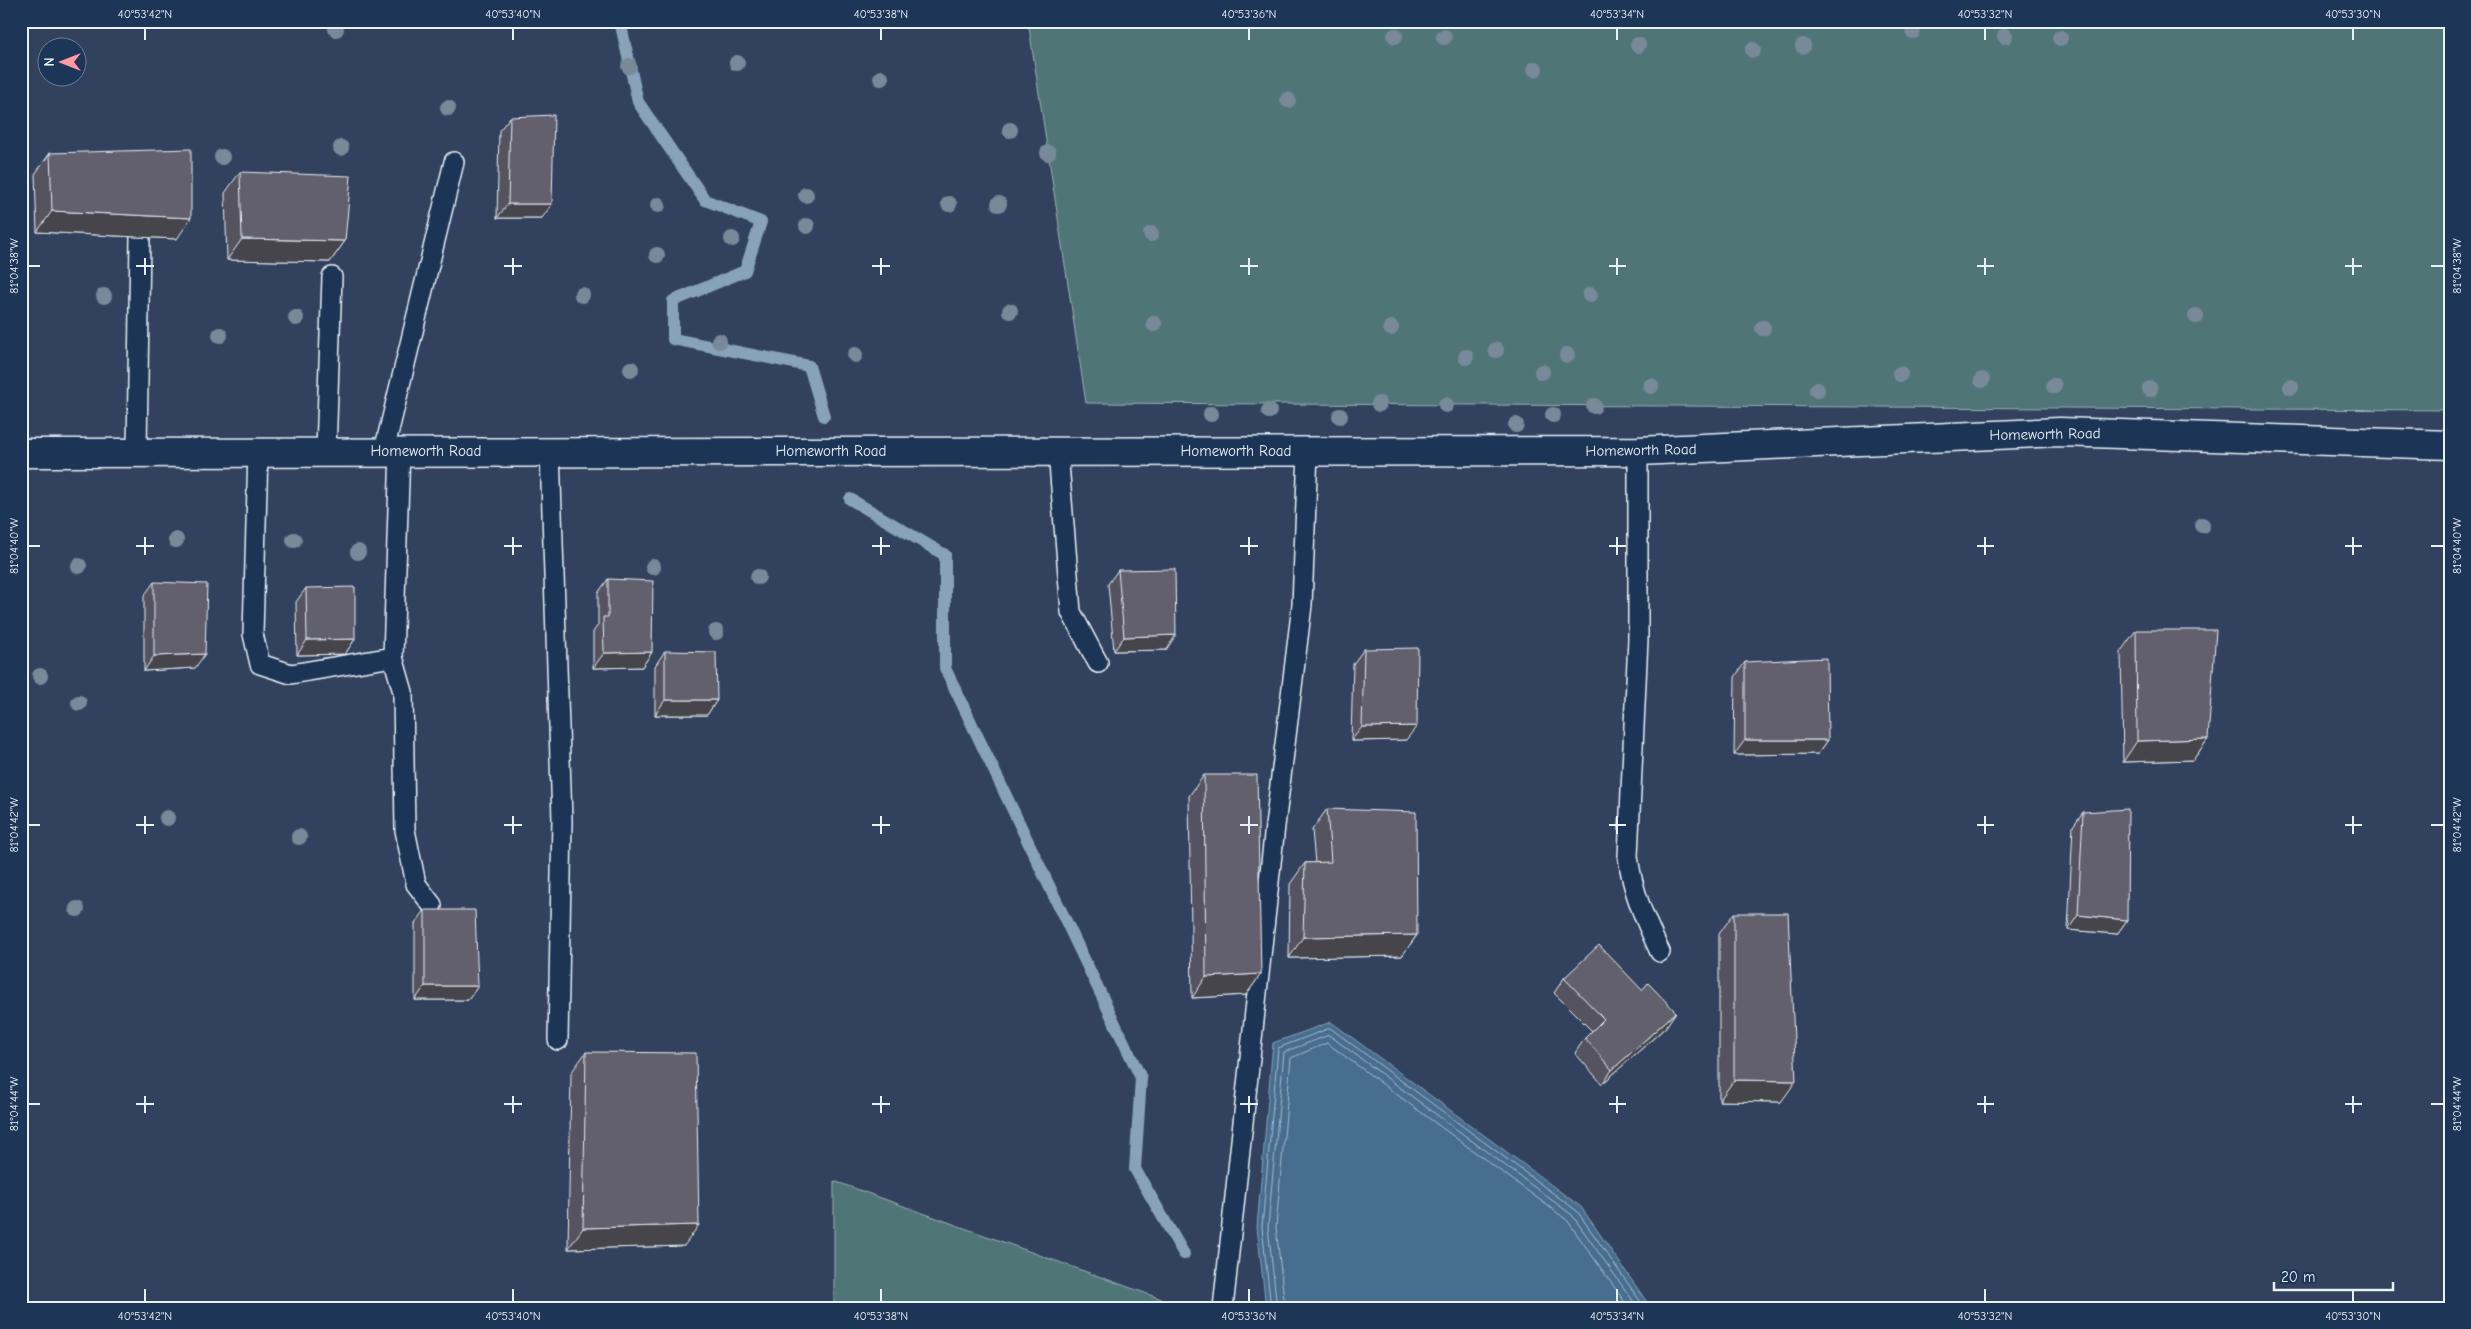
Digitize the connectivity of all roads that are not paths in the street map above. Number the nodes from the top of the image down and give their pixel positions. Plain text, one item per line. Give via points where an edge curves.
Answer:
1 (454, 162) dead end
2 (140, 237) edge
3 (332, 277) dead end
4 (2450, 446) edge
5 (258, 451) junction
6 (326, 451) junction
7 (392, 451) junction
8 (550, 451) junction
9 (1058, 451) junction
10 (1308, 451) junction
11 (1638, 451) junction
12 (137, 452) junction
13 (21, 453) edge
14 (393, 656) junction
15 (1098, 663) dead end
16 (432, 905) dead end
17 (1660, 952) dead end
18 (558, 1040) dead end
19 (1224, 1308) edge

1 - 7 lane
2 - 12 lane
3 - 6 lane
4 - 11 street, Homeworth Road via 2060,432
5 - 6 street, Homeworth Road
5 - 12 street, Homeworth Road
5 - 14 lane via 253,634 260,664 291,674
6 - 7 street, Homeworth Road
7 - 8 street, Homeworth Road
7 - 14 lane
8 - 9 street, Homeworth Road
8 - 18 lane via 562,820
9 - 10 street, Homeworth Road
9 - 15 lane via 1071,612
10 - 11 street, Homeworth Road
10 - 19 lane via 1302,605
11 - 17 lane via 1638,640 1628,856 1640,909
12 - 13 street, Homeworth Road
14 - 16 lane via 403,692 405,830 416,884

